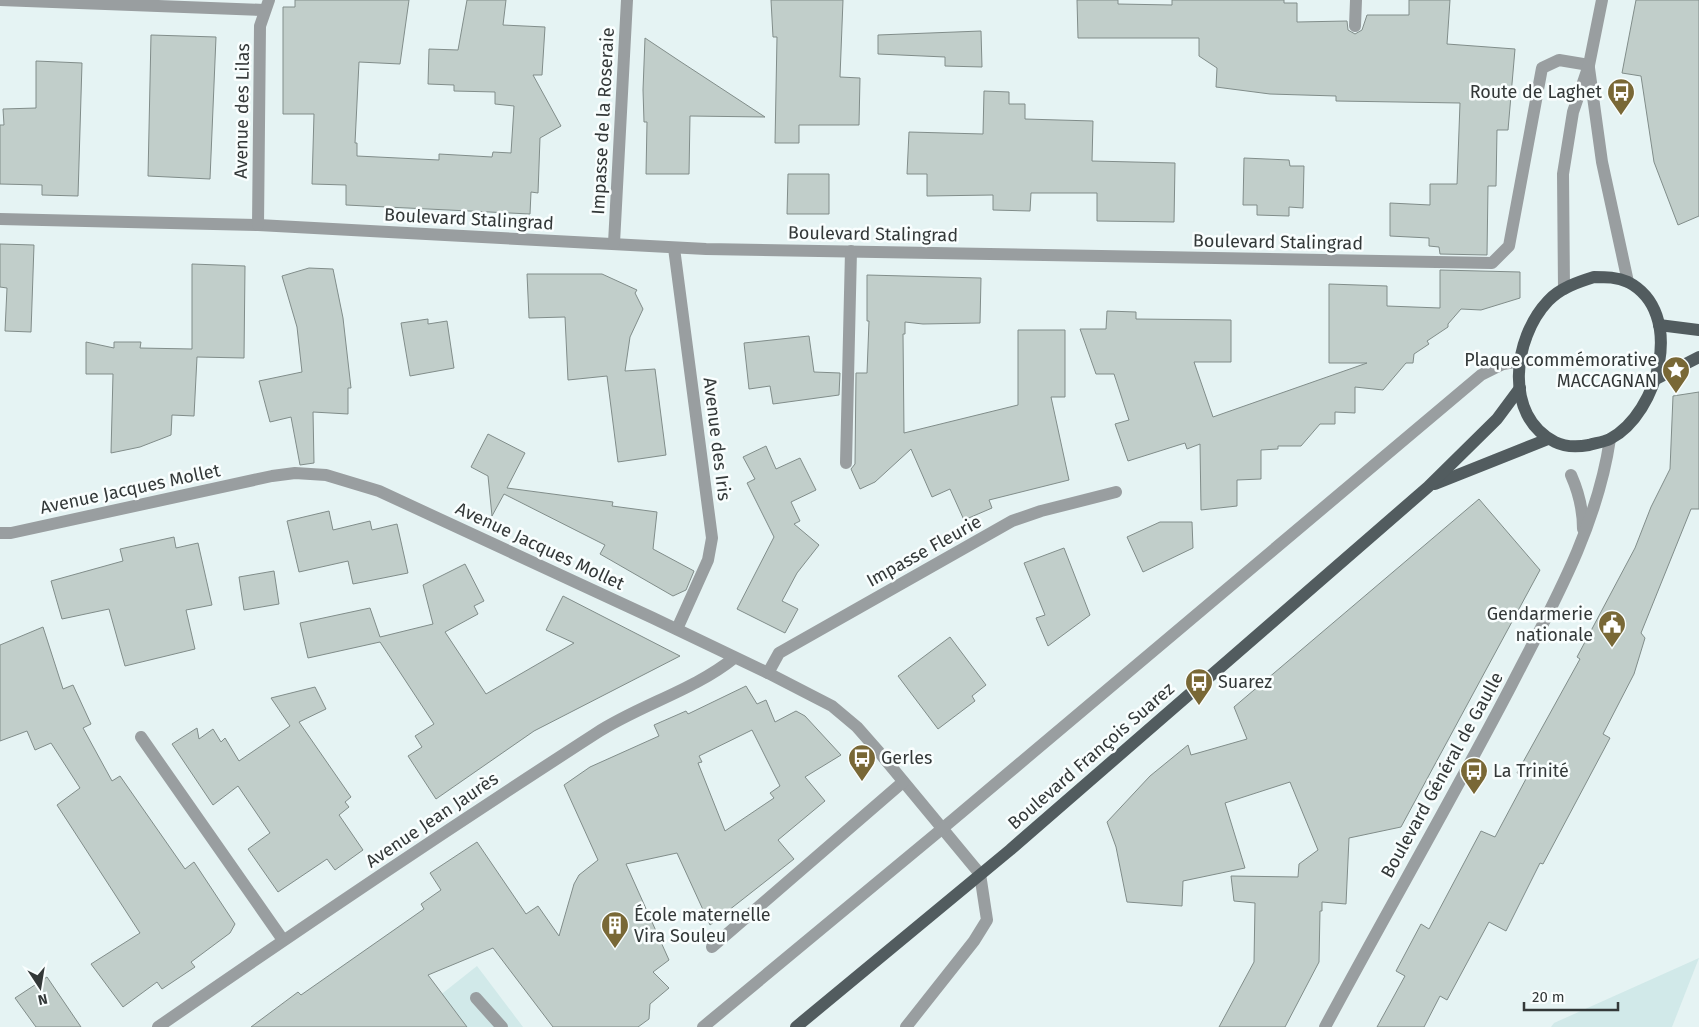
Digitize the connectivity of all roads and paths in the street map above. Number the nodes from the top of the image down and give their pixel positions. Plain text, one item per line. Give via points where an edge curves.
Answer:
1 (0, 0) edge
2 (627, 0) edge
3 (1356, 0) edge
4 (1602, 0) edge
5 (266, 5) edge
6 (1355, 26) dead end
7 (1589, 65) junction
8 (0, 219) edge
9 (258, 224) junction
10 (614, 243) junction
11 (674, 248) junction
12 (851, 251) junction
13 (1628, 282) junction
14 (1564, 288) junction
15 (1659, 325) junction
16 (1699, 330) edge
17 (1699, 357) edge
18 (1520, 360) junction
19 (1656, 379) junction
20 (1520, 388) junction
21 (1548, 439) junction
22 (1610, 439) junction
23 (846, 463) dead end
24 (1571, 475) dead end
25 (1428, 487) junction
26 (1116, 492) dead end
27 (0, 533) edge
28 (1583, 536) junction
29 (676, 629) junction
30 (734, 658) junction
31 (768, 673) junction
32 (141, 737) dead end
33 (903, 782) junction
34 (943, 828) junction
35 (980, 874) junction
36 (284, 940) junction
37 (712, 947) dead end
38 (476, 998) dead end
39 (158, 1027) edge
40 (502, 1027) edge
41 (703, 1027) edge
42 (796, 1027) edge
43 (906, 1027) edge
44 (1325, 1027) edge

1 - 5 street
2 - 10 street, Impasse de la Roseraie
3 - 6 street
4 - 7 street
5 - 9 street, Avenue des Lilas via 260,26
7 - 12 street, Boulevard Stalingrad via 1559,60 1542,68 1509,246 1492,263
7 - 13 street via 1602,162
7 - 14 street via 1573,112 1563,174
8 - 9 street, Boulevard Stalingrad
9 - 10 street, Boulevard Stalingrad
10 - 11 street, Boulevard Stalingrad
11 - 12 street, Boulevard Stalingrad
11 - 29 street, Avenue des Iris via 712,538 708,560
12 - 23 street
13 - 14 main road via 1613,277 1594,277
13 - 15 main road via 1648,300
14 - 18 main road via 1537,314
15 - 16 main road
15 - 19 main road via 1661,343
17 - 19 main road
18 - 20 main road
18 - 34 street via 1481,375
19 - 22 main road via 1638,413
20 - 21 main road via 1527,418
20 - 25 main road, Boulevard François Suarez via 1497,419
21 - 22 main road via 1572,446
21 - 25 main road, Boulevard François Suarez
22 - 28 street, Boulevard Général de Gaulle via 1601,489
24 - 28 street, Boulevard Général de Gaulle via 1582,506
25 - 35 main road, Boulevard François Suarez
26 - 31 street, Impasse Fleurie via 1012,521 779,653
27 - 29 street, Avenue Jacques Mollet via 272,476 295,473 326,475 379,491
28 - 44 street, Boulevard Général de Gaulle via 1570,571 1496,713
29 - 30 street, Avenue Jacques Mollet
30 - 31 street, Avenue Jacques Mollet
30 - 36 street, Avenue Jean Jaurès via 716,672 610,724
31 - 33 street, Avenue Jacques Mollet via 832,706 856,727
32 - 36 street
33 - 34 street, Avenue Jacques Mollet
33 - 37 street
34 - 35 street, Avenue Jacques Mollet
34 - 41 street
35 - 42 main road, Boulevard François Suarez
35 - 43 street via 987,920
36 - 39 street, Avenue Jean Jaurès
38 - 40 street

